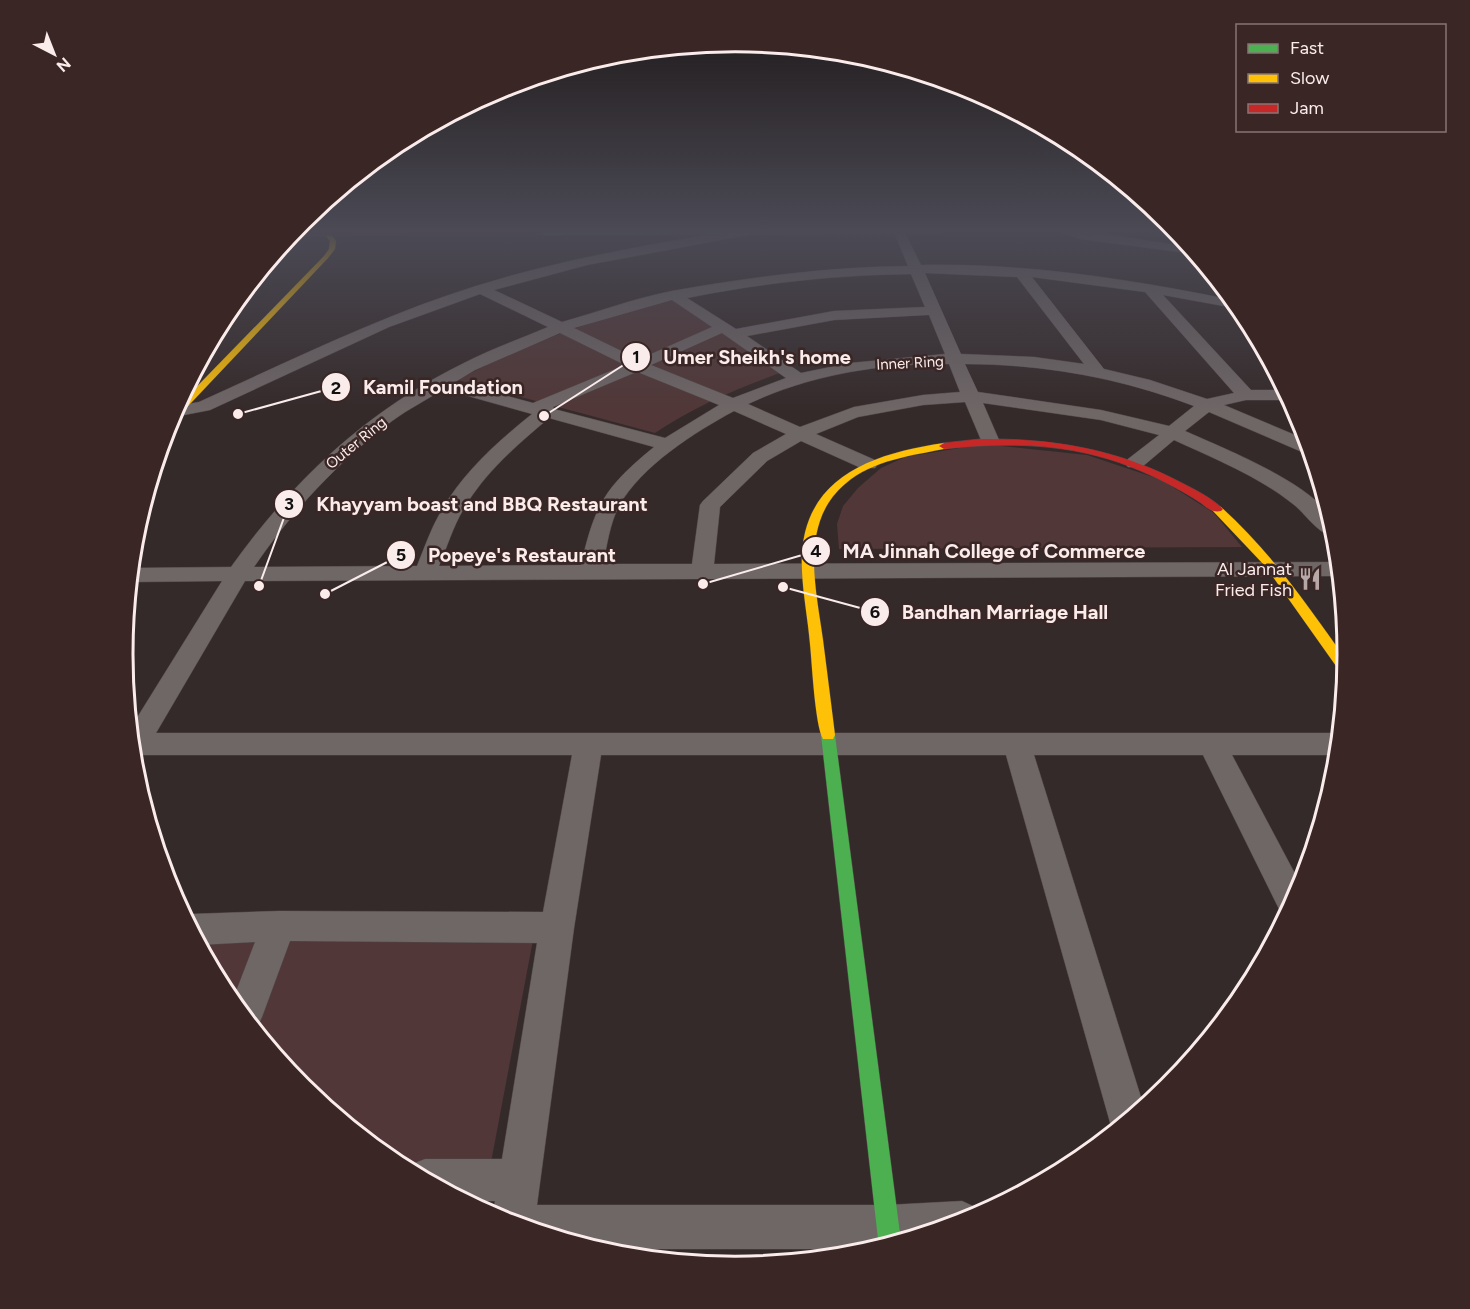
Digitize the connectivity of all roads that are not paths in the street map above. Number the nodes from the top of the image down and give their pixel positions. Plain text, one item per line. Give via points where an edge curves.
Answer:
1 (294, 290) edge
2 (479, 290) edge
3 (484, 290) edge
4 (702, 290) edge
5 (925, 290) edge
6 (1034, 290) edge
7 (1151, 290) edge
8 (1156, 290) edge
9 (673, 295) junction
10 (1223, 303) edge
11 (934, 312) junction
12 (562, 327) junction
13 (729, 330) junction
14 (955, 360) junction
15 (629, 365) junction
16 (647, 365) junction
17 (1098, 372) junction
18 (799, 380) junction
19 (439, 383) junction
20 (1246, 395) junction
21 (1278, 395) edge
22 (971, 396) junction
23 (190, 399) edge
24 (733, 404) junction
25 (1208, 404) junction
26 (541, 410) junction
27 (184, 413) edge
28 (1171, 432) junction
29 (801, 433) junction
30 (990, 440) junction
31 (1298, 443) edge
32 (668, 445) junction
33 (1135, 463) junction
34 (868, 464) junction
35 (1321, 518) edge
36 (1274, 569) junction
37 (1331, 569) edge
38 (808, 570) junction
39 (702, 571) junction
40 (590, 572) junction
41 (239, 573) junction
42 (425, 573) junction
43 (138, 575) edge
44 (1337, 657) edge
45 (139, 737) edge
46 (588, 744) junction
47 (828, 744) junction
48 (1017, 744) junction
49 (1212, 744) junction
50 (1330, 744) edge
51 (140, 746) edge
52 (1288, 893) edge
53 (279, 926) junction
54 (557, 928) junction
55 (200, 930) edge
56 (248, 1008) edge
57 (1126, 1112) edge
58 (442, 1180) edge
59 (519, 1180) junction
60 (514, 1215) edge
61 (550, 1228) edge
62 (888, 1236) edge

1 - 23 main road
2 - 27 street via 384,324
3 - 12 street
4 - 9 street, Outer Ring
5 - 11 street
6 - 17 street
7 - 20 street
8 - 10 street, Outer Ring
9 - 12 street, Outer Ring
9 - 13 street
11 - 13 street via 883,311
11 - 14 street
12 - 15 street
12 - 19 street, Outer Ring
13 - 16 street
13 - 18 street
14 - 17 street, Inner Ring via 1021,362
14 - 18 street, Inner Ring via 855,366
14 - 22 street
15 - 16 street
15 - 26 street
16 - 24 street
17 - 25 street, Inner Ring
18 - 24 street, Inner Ring
19 - 26 street
19 - 41 street, Outer Ring via 350,443 281,515
20 - 21 street
20 - 25 street
22 - 28 street via 1101,415
22 - 29 street via 854,412
22 - 30 street
24 - 29 street
24 - 32 street, Inner Ring
25 - 28 street
25 - 31 street, Inner Ring
26 - 32 street
26 - 42 street via 503,446 452,509
28 - 33 street
28 - 35 street via 1270,479
29 - 34 street
29 - 39 street via 760,457 710,505
30 - 33 main road via 1057,445
30 - 34 main road via 936,446
32 - 40 street, Inner Ring via 608,507
33 - 36 main road via 1210,504 1237,526
34 - 38 main road via 825,499 815,516
36 - 37 street
36 - 38 street
36 - 44 main road
38 - 39 street
38 - 47 main road
39 - 40 street
40 - 42 street
41 - 42 street
41 - 43 street
41 - 45 street, Outer Ring
46 - 47 street
46 - 51 street
46 - 54 street
47 - 48 street
47 - 62 main road
48 - 49 street
48 - 57 street
49 - 50 street
49 - 52 street
53 - 54 street
53 - 55 street
53 - 56 street
54 - 59 street
58 - 59 street
59 - 60 street
61 - 62 street

